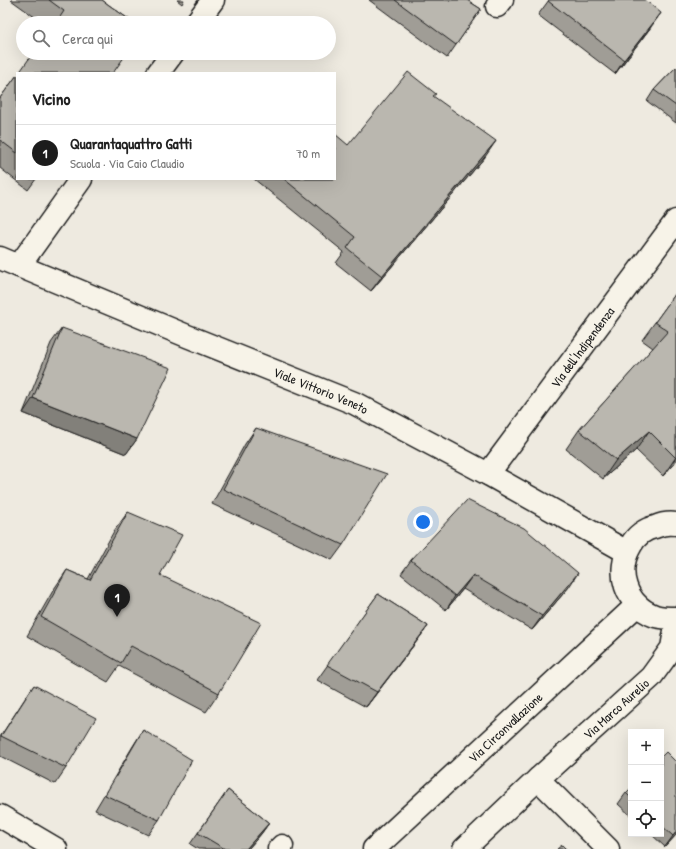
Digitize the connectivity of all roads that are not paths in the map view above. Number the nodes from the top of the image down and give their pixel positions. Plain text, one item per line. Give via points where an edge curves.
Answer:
1 (213, 0) edge
2 (201, 16) edge
3 (168, 60) edge
4 (159, 72) edge
5 (80, 180) edge
6 (676, 221) edge
7 (10, 262) edge
8 (488, 474) junction
9 (676, 524) edge
10 (627, 552) junction
11 (637, 605) junction
12 (676, 618) edge
13 (676, 625) edge
14 (538, 779) junction
15 (0, 816) edge
16 (56, 849) edge
17 (374, 849) edge
18 (464, 849) edge
19 (608, 849) edge

1 - 2 street
3 - 4 street
5 - 7 street
6 - 8 street, Via dell'Indipendenza
7 - 8 street, Viale Vittorio Veneto via 354,403
8 - 10 street, Viale Vittorio Veneto
9 - 10 street via 662,524 651,528 641,534
10 - 11 street via 623,574 625,585
11 - 12 street via 655,616
11 - 17 street, Via Circonvallazione
13 - 14 street, Via Marco Aurelio via 672,648 651,677
14 - 18 street, Via Marco Aurelio
14 - 19 street
15 - 16 street

